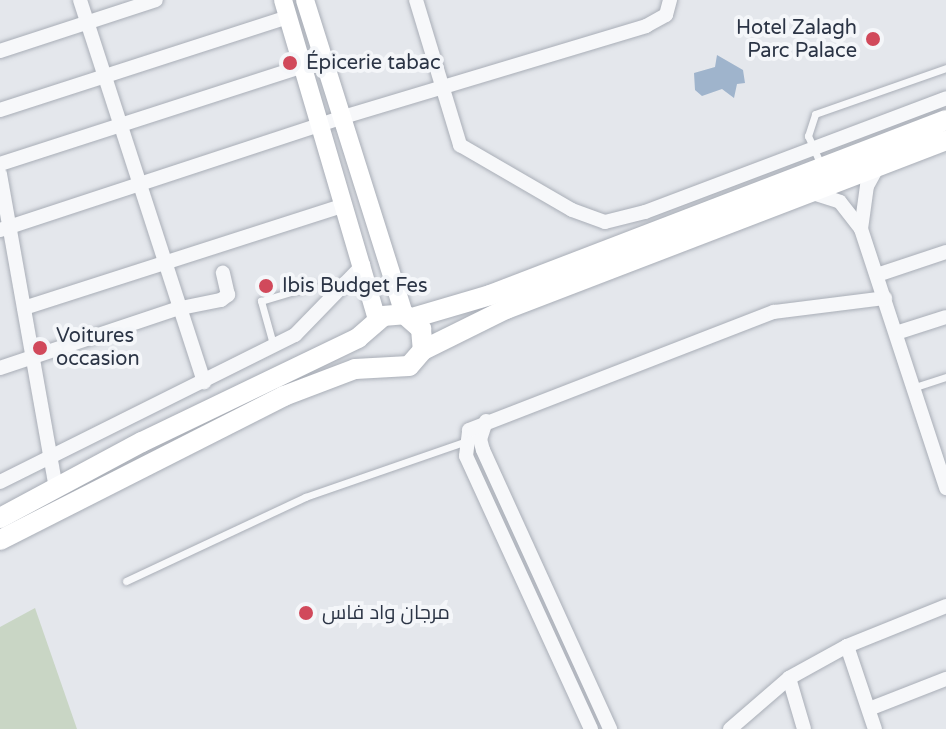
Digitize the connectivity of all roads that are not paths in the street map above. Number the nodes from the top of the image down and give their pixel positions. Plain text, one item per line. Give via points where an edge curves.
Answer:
1 (80, 0) edge
2 (156, 0) edge
3 (305, 0) edge
4 (416, 0) edge
5 (670, 0) edge
6 (285, 8) edge
7 (87, 21) junction
8 (0, 51) edge
9 (303, 66) junction
10 (946, 68) edge
11 (105, 73) junction
12 (440, 87) junction
13 (946, 98) edge
14 (0, 110) edge
15 (340, 118) junction
16 (946, 120) edge
17 (321, 124) junction
18 (120, 126) junction
19 (946, 140) edge
20 (818, 158) junction
21 (0, 164) edge
22 (879, 165) junction
23 (0, 174) edge
24 (138, 184) junction
25 (801, 195) junction
26 (345, 205) junction
27 (4, 228) edge
28 (861, 229) junction
29 (946, 252) edge
30 (162, 262) junction
31 (363, 265) junction
32 (223, 273) dead end
33 (877, 275) junction
34 (314, 285) dead end
35 (885, 298) junction
36 (24, 308) junction
37 (176, 309) junction
38 (408, 316) junction
39 (946, 317) edge
40 (373, 325) junction
41 (896, 333) junction
42 (274, 347) junction
43 (423, 350) junction
44 (32, 355) junction
45 (380, 365) junction
46 (0, 368) edge
47 (946, 377) edge
48 (204, 382) junction
49 (915, 387) junction
50 (486, 421) junction
51 (464, 442) junction
52 (48, 458) junction
53 (0, 482) edge
54 (56, 488) junction
55 (946, 488) edge
56 (0, 518) edge
57 (0, 540) edge
58 (126, 581) dead end
59 (946, 606) edge
60 (847, 646) junction
61 (789, 678) junction
62 (946, 679) edge
63 (869, 709) junction
64 (591, 729) edge
65 (610, 729) edge
66 (730, 729) edge
67 (804, 729) edge
68 (875, 729) edge

1 - 7 street
2 - 7 street
3 - 15 street
4 - 12 street
5 - 12 street via 666,15 646,26
6 - 9 street
6 - 11 street
7 - 8 street
7 - 11 street
9 - 17 street
9 - 18 street
10 - 20 lane via 815,114 807,128
11 - 14 street
11 - 18 street
12 - 15 street
12 - 20 street via 460,145 473,157 605,222
13 - 20 street
15 - 17 street
15 - 38 street
16 - 20 main road
17 - 24 street
17 - 26 street
18 - 21 street
18 - 24 street
19 - 22 main road
20 - 38 main road via 490,295
22 - 25 main road
22 - 28 street via 867,186
23 - 27 street
24 - 27 street
24 - 30 street
25 - 28 street via 835,198
25 - 43 main road via 506,309
26 - 30 street
26 - 31 street
27 - 36 street
28 - 33 street
29 - 33 street
30 - 36 street
30 - 37 street
31 - 40 street
31 - 42 street via 305,329
32 - 37 street via 228,295
33 - 35 street
34 - 42 lane via 261,301
35 - 41 street
35 - 50 street via 774,312
36 - 44 street
37 - 44 street
37 - 48 street
38 - 40 main road
38 - 43 main road via 424,336
39 - 41 street
40 - 45 main road via 370,354
40 - 54 main road
41 - 49 street
42 - 48 street
43 - 45 main road via 409,366
44 - 46 street
44 - 52 street
45 - 57 main road via 284,396
47 - 49 lane
48 - 52 street
49 - 55 street
50 - 51 street via 472,426
50 - 65 street via 480,439 483,450
51 - 58 lane via 305,497
51 - 64 street
52 - 53 street
52 - 54 street
54 - 56 main road
59 - 60 street
60 - 61 street
60 - 63 street
61 - 66 street
61 - 67 street
62 - 63 street
63 - 68 street

